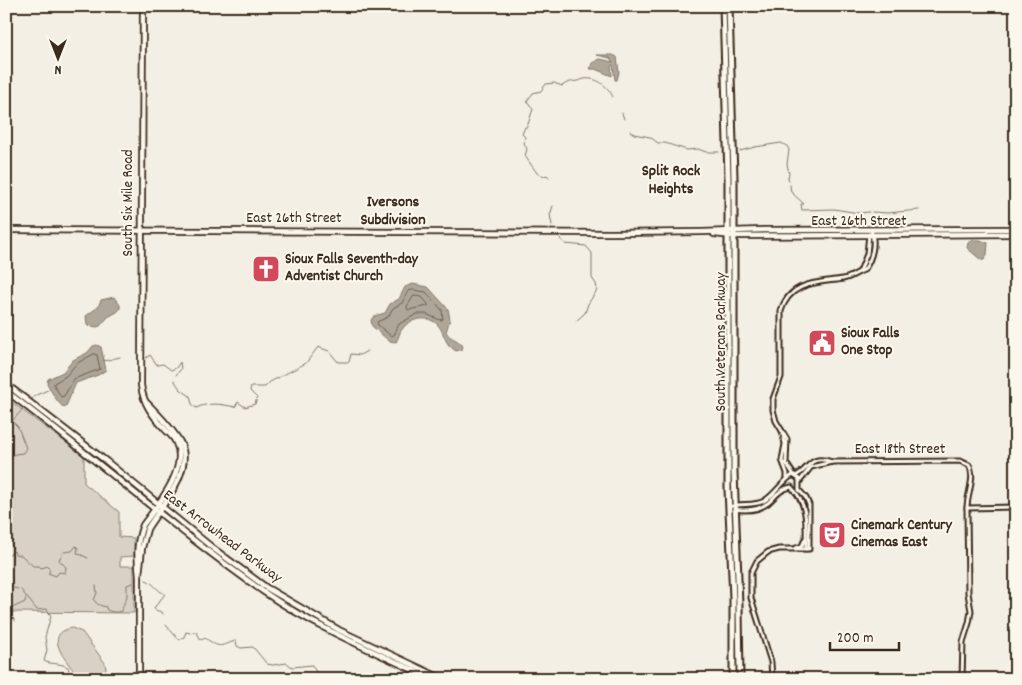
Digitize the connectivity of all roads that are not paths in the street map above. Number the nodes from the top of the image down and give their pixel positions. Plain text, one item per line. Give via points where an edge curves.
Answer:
1 (143, 6) edge
2 (723, 6) edge
3 (729, 6) edge
4 (1016, 229) edge
5 (6, 230) edge
6 (141, 230) junction
7 (731, 233) junction
8 (870, 233) junction
9 (1016, 234) edge
10 (6, 384) edge
11 (6, 391) edge
12 (782, 431) junction
13 (832, 462) junction
14 (795, 476) junction
15 (787, 480) junction
16 (799, 483) junction
17 (791, 488) junction
18 (158, 507) junction
19 (729, 507) junction
20 (735, 507) junction
21 (1016, 507) edge
22 (967, 508) junction
23 (806, 536) junction
24 (199, 543) junction
25 (791, 549) junction
26 (808, 549) junction
27 (225, 557) junction
28 (265, 592) junction
29 (310, 614) junction
30 (139, 679) edge
31 (433, 679) edge
32 (443, 679) edge
33 (733, 679) edge
34 (740, 679) edge
35 (772, 679) edge
36 (962, 679) edge

1 - 6 main road, South Six Mile Road
2 - 7 highway, South Veterans Parkway
3 - 7 highway, South Veterans Parkway
4 - 8 main road, East 26th Street
5 - 6 main road, East 26th Street
6 - 7 main road, East 26th Street
6 - 18 main road, South Six Mile Road via 141,378 144,400 175,441 180,461
7 - 8 main road, East 26th Street
7 - 19 highway, South Veterans Parkway
7 - 20 highway, South Veterans Parkway
8 - 9 main road, East 26th Street
8 - 12 street via 860,271 851,277 806,284 795,290 782,306 780,377 772,406
10 - 18 main road, East Arrowhead Parkway via 106,461
11 - 18 main road, East Arrowhead Parkway
12 - 14 street via 788,443 786,463
12 - 15 street via 785,444 782,460
13 - 14 street, East 18th Street via 816,461
13 - 16 street, East 18th Street via 811,468
13 - 22 street, East 18th Street via 960,461 972,471
14 - 15 street, East 18th Street
14 - 16 street
15 - 17 street
15 - 20 street, East 18th Street via 769,498
16 - 17 street, East 18th Street
16 - 26 street via 799,490 809,505
17 - 20 street, East 18th Street via 783,489 760,508
17 - 23 street via 804,506
18 - 24 main road, East Arrowhead Parkway
18 - 27 main road, East Arrowhead Parkway
18 - 30 main road, South Six Mile Road via 143,526 138,539
19 - 20 street
19 - 33 highway, South Veterans Parkway
20 - 34 highway, South Veterans Parkway
21 - 22 street
22 - 36 street via 971,611 963,642
23 - 25 street via 802,546
23 - 26 street
24 - 27 main road
24 - 28 main road, East Arrowhead Parkway
25 - 26 street
25 - 35 street via 764,554 755,563 750,576 751,598 771,662
27 - 29 main road, East Arrowhead Parkway
28 - 29 main road
28 - 31 main road, East Arrowhead Parkway via 343,638
29 - 32 main road, East Arrowhead Parkway

